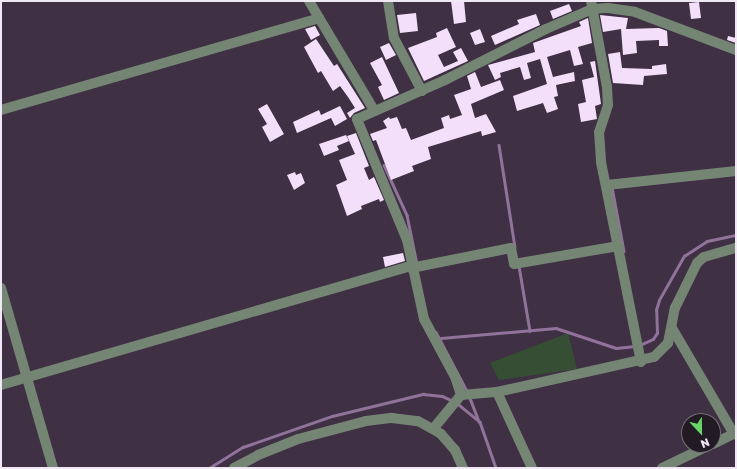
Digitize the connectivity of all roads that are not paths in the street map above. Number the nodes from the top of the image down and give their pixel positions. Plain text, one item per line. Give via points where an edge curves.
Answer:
1 (309, 1) edge
2 (388, 1) edge
3 (591, 5) edge
4 (319, 18) junction
5 (736, 50) edge
6 (422, 91) junction
7 (1, 110) edge
8 (374, 110) junction
9 (736, 171) edge
10 (607, 185) junction
11 (618, 246) junction
12 (736, 248) edge
13 (411, 267) junction
14 (1, 288) edge
15 (672, 328) junction
16 (641, 362) junction
17 (28, 377) junction
18 (1, 385) edge
19 (497, 392) junction
20 (461, 395) junction
21 (433, 429) junction
22 (735, 433) edge
23 (721, 440) edge
24 (693, 453) edge
25 (53, 468) edge
26 (234, 468) edge
27 (463, 468) edge
28 (532, 468) edge
29 (662, 468) edge

1 - 4 street
2 - 6 street via 394,38
3 - 5 street via 635,12
3 - 6 street
3 - 10 street via 607,87 608,105 599,132 599,148
4 - 7 street
4 - 8 street
6 - 8 street
8 - 13 street via 357,119 407,240
9 - 10 street
10 - 11 street
11 - 13 street via 514,264 511,248
11 - 16 street
12 - 15 street via 704,257 697,263 675,308
13 - 17 street
13 - 20 street via 424,319 455,377
14 - 17 street
15 - 16 street via 665,349
15 - 22 street
16 - 19 street
17 - 18 street
17 - 25 street
19 - 20 street
19 - 28 street
20 - 21 street
21 - 26 street via 411,419 379,418 298,439
21 - 27 street via 455,450
22 - 23 street
24 - 29 street

